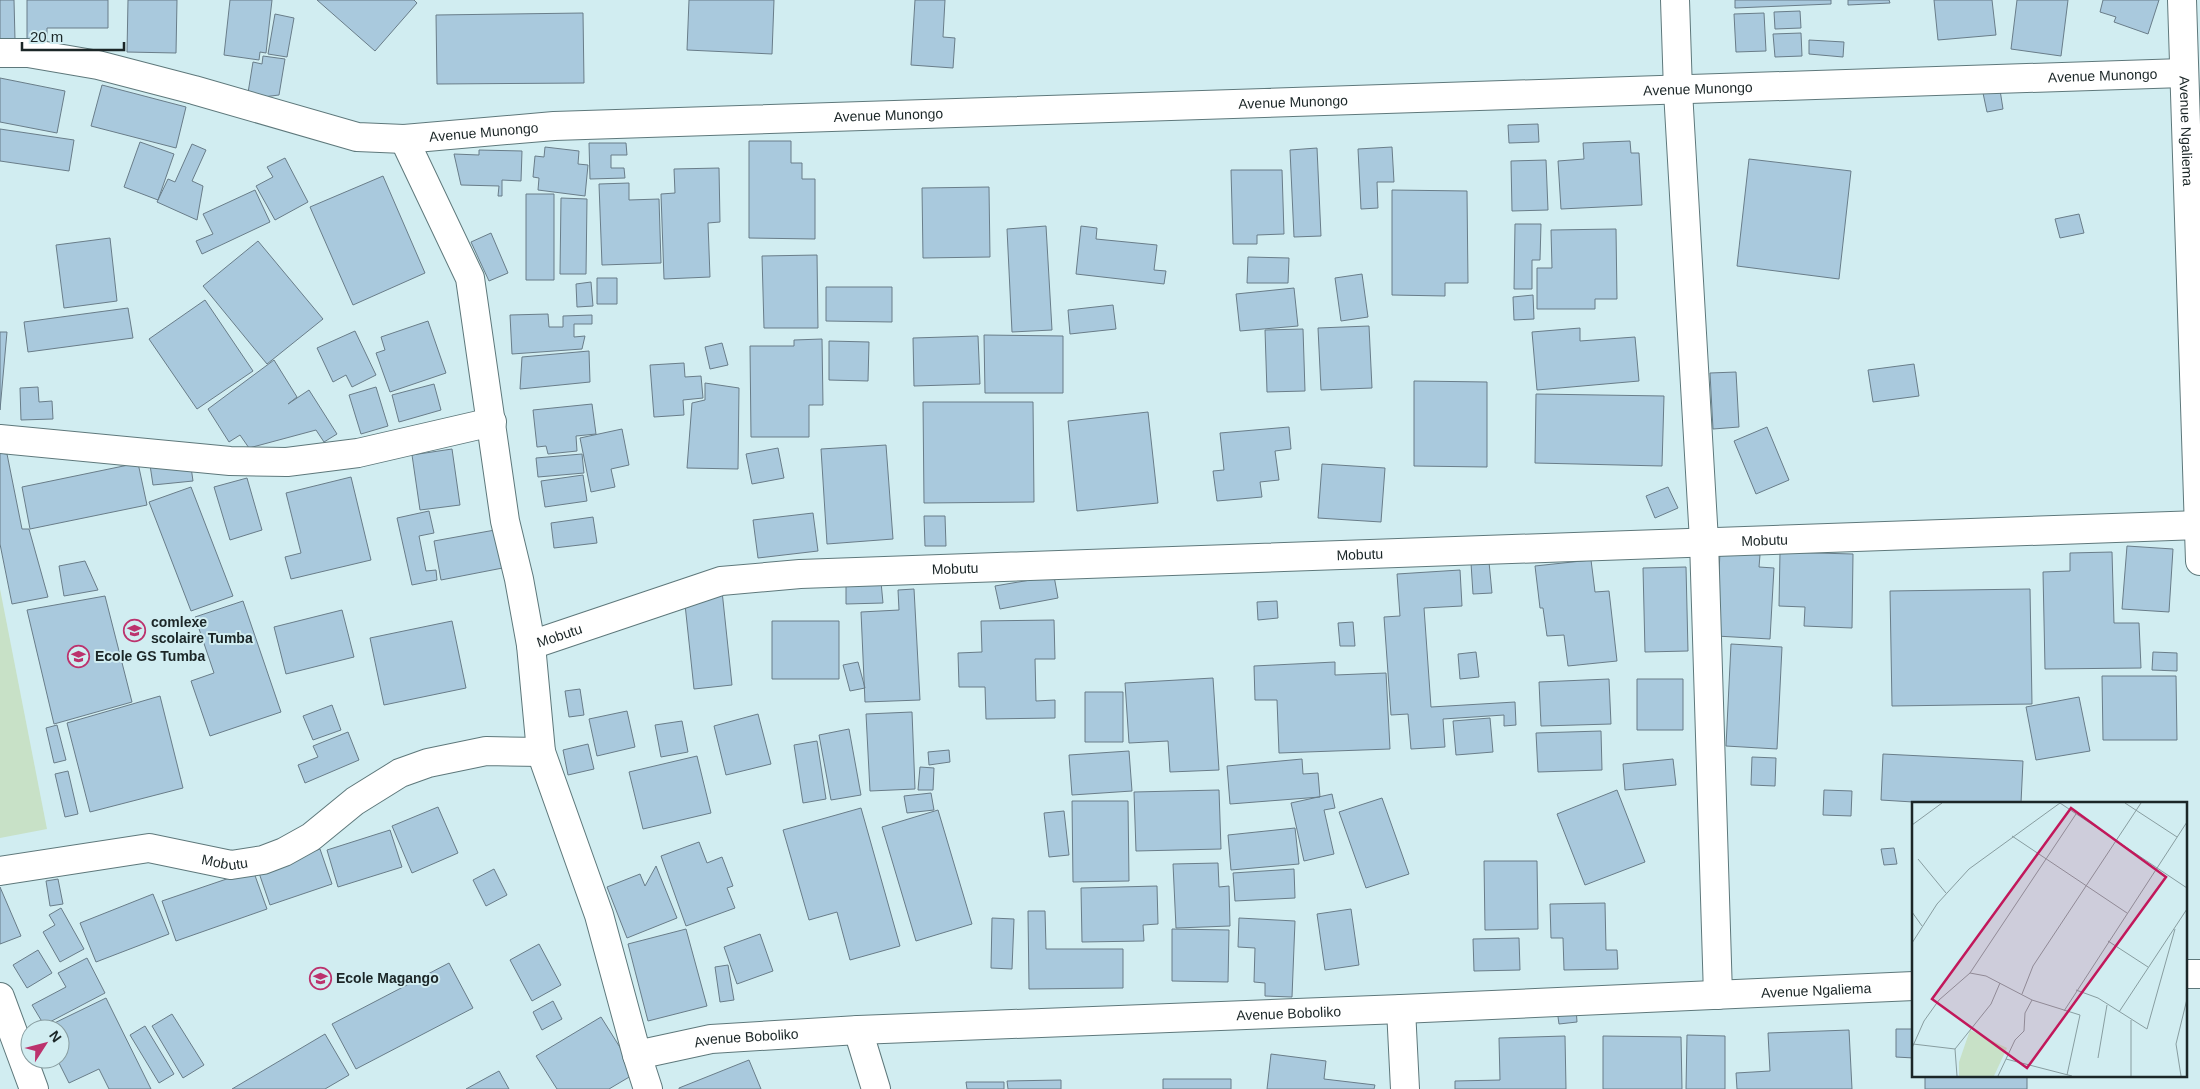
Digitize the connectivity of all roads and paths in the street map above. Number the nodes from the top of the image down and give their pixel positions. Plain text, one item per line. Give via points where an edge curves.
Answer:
1 (1675, 0) edge
2 (2182, 0) edge
3 (0, 53) edge
4 (2183, 73) junction
5 (1678, 90) junction
6 (404, 139) junction
7 (492, 422) junction
8 (0, 439) edge
9 (2199, 525) edge
10 (1704, 541) junction
11 (2200, 561) edge
12 (531, 645) junction
13 (541, 752) junction
14 (0, 871) edge
15 (1912, 986) edge
16 (1718, 995) junction
17 (0, 997) edge
18 (1401, 1009) junction
19 (858, 1030) junction
20 (637, 1055) junction
21 (34, 1089) edge
22 (648, 1089) edge
23 (876, 1089) edge
24 (1405, 1089) edge

1 - 5 street
2 - 4 street, Avenue Ngaliema
3 - 6 street, Avenue Munongo via 28,52 90,64 357,137
4 - 5 street, Avenue Munongo
4 - 9 street, Avenue Ngaliema
5 - 6 street, Avenue Munongo via 554,126
5 - 10 street
6 - 7 street via 470,278
7 - 8 street via 358,453 287,462 230,461
7 - 12 street via 505,521 520,579
9 - 10 street, Mobutu
9 - 11 street, Avenue Ngaliema
10 - 12 street, Mobutu via 790,575 721,581
10 - 16 street
12 - 13 street
13 - 14 street, Mobutu via 486,751 400,772 355,801 311,837 263,860 230,865 150,848
13 - 20 street via 599,916
15 - 16 street, Avenue Ngaliema
16 - 18 street, Avenue Boboliko
17 - 21 street
18 - 19 street, Avenue Boboliko
18 - 24 street
19 - 20 street, Avenue Boboliko via 711,1039
19 - 23 street
20 - 22 street

